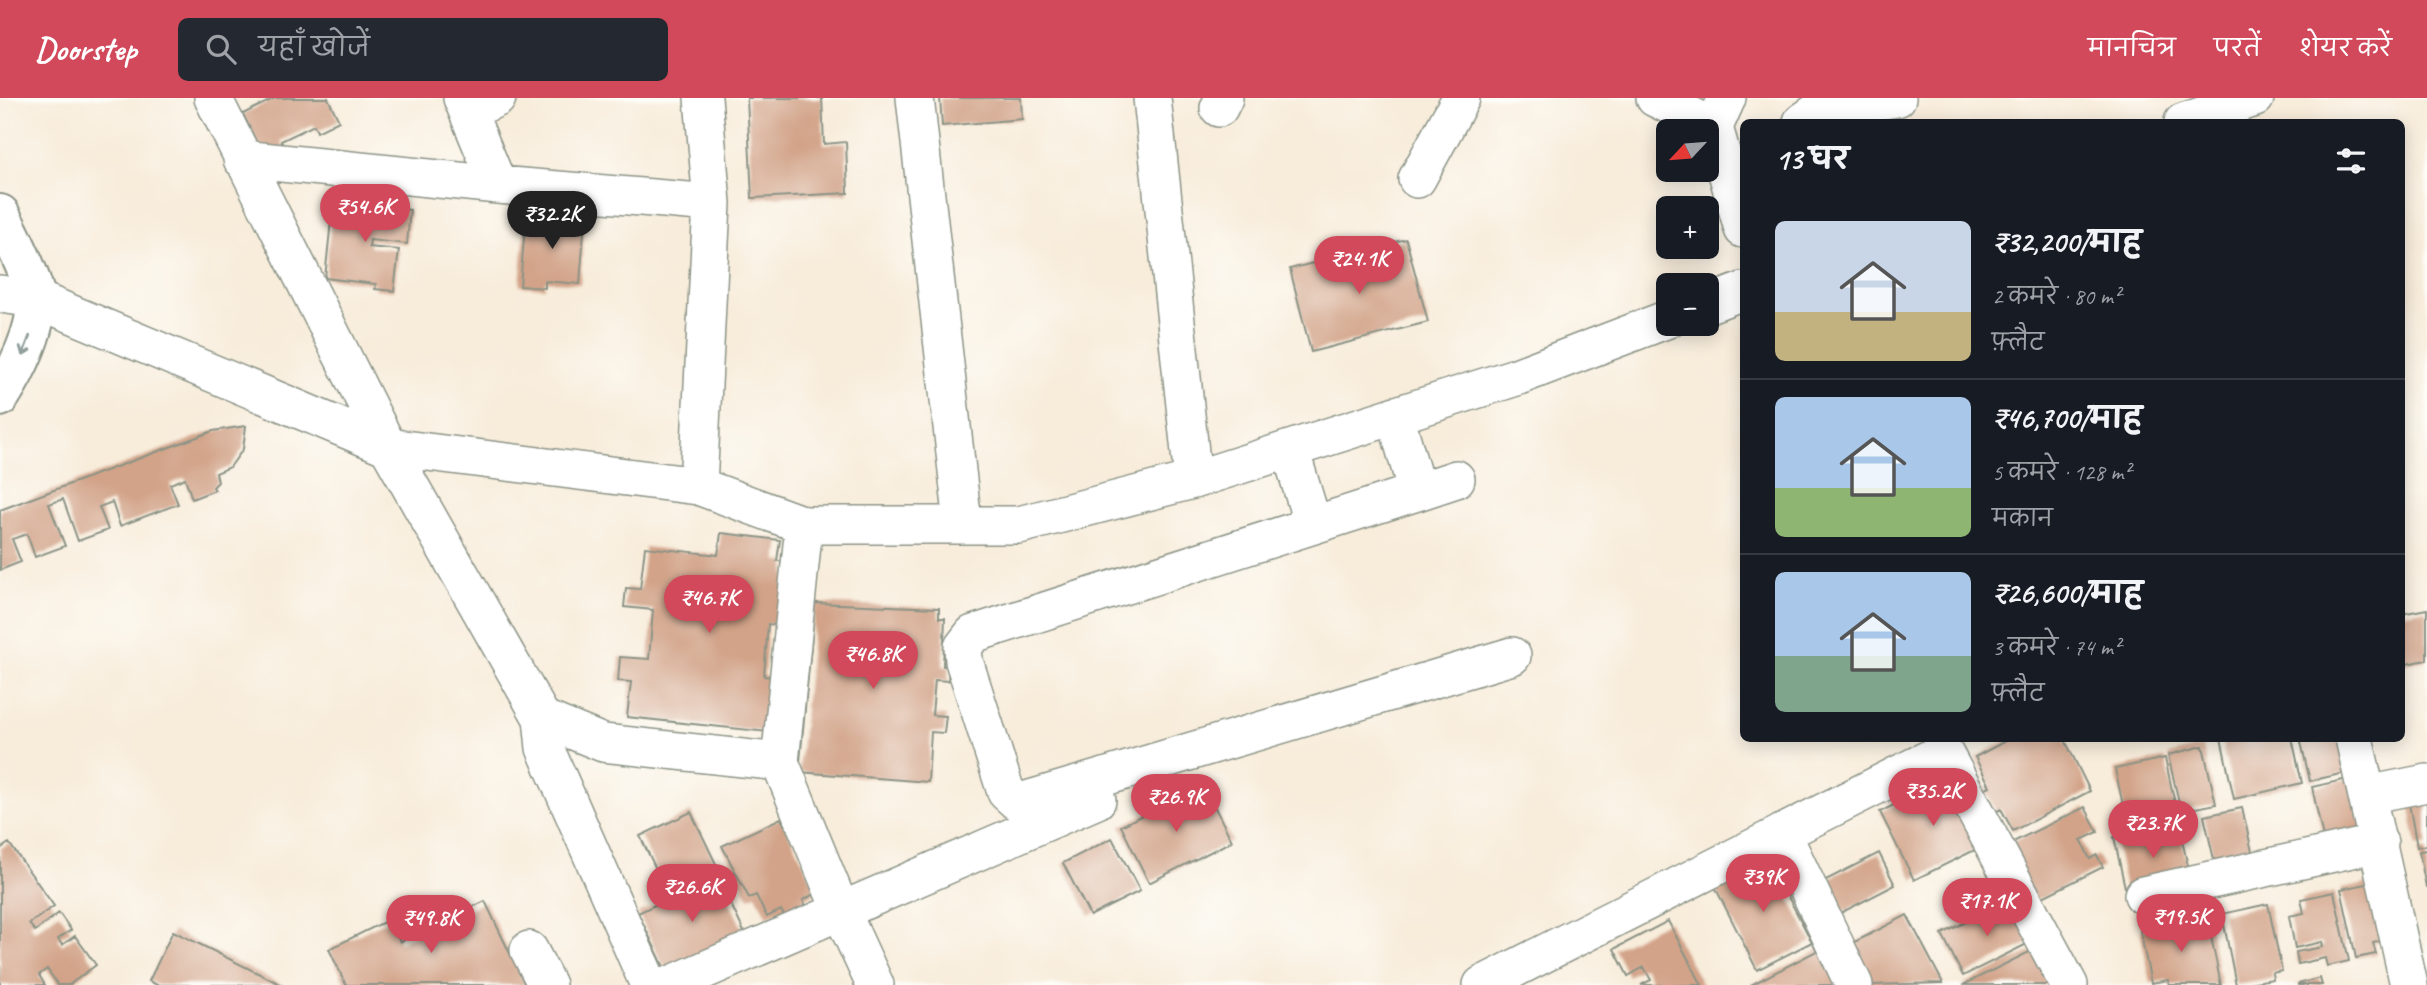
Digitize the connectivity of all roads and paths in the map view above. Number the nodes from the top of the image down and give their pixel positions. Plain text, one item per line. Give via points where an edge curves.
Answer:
1 (213, 98) edge
2 (703, 98) edge
3 (915, 98) edge
4 (1152, 98) edge
5 (1461, 98) edge
6 (1655, 98) edge
7 (1897, 98) edge
8 (2255, 98) edge
9 (476, 102) edge
10 (1720, 113) edge
11 (2205, 118) edge
12 (1806, 119) edge
13 (242, 159) junction
14 (1417, 179) dead end
15 (498, 185) junction
16 (712, 203) junction
17 (0, 214) edge
18 (1740, 214) edge
19 (1740, 292) edge
20 (18, 296) edge
21 (1719, 300) edge
22 (1656, 324) edge
23 (0, 397) edge
24 (1395, 415) junction
25 (388, 447) junction
26 (1290, 449) junction
27 (1457, 479) dead end
28 (1193, 480) junction
29 (698, 486) junction
30 (1417, 492) junction
31 (963, 524) junction
32 (804, 525) junction
33 (1313, 525) junction
34 (1512, 656) dead end
35 (542, 718) junction
36 (2355, 742) edge
37 (780, 762) junction
38 (2427, 783) edge
39 (2367, 795) junction
40 (1101, 798) dead end
41 (1782, 833) junction
42 (2379, 843) junction
43 (2143, 895) dead end
44 (841, 911) junction
45 (529, 950) dead end
46 (547, 985) edge
47 (649, 985) edge
48 (670, 985) edge
49 (875, 985) edge
50 (1482, 985) edge
51 (1854, 985) edge
52 (2069, 985) edge
53 (2409, 985) edge

1 - 13 street
2 - 16 street
3 - 31 street
4 - 28 street
5 - 14 street
6 - 10 street
7 - 12 street via 1819,110
8 - 11 street
9 - 15 street
10 - 18 street
13 - 15 street
13 - 25 street
15 - 16 street
16 - 29 street
17 - 20 street via 12,236
19 - 21 street
20 -> 23 street via 28,344
20 - 25 street
22 - 24 street via 1516,377
24 - 26 street
24 - 30 street
25 - 29 street
25 - 35 street
26 - 28 street
26 - 33 street
27 - 30 street
28 - 31 street via 1019,525
29 - 32 street
30 - 33 street
31 - 32 street
32 - 37 street
33 - 34 street via 973,634 963,647 964,661 1006,792 1016,801 1027,800
35 - 37 street via 603,743
35 - 47 street via 545,748
36 - 39 street
37 - 44 street
38 - 39 street
39 - 42 street
40 - 44 street
41 - 50 street
41 - 51 street
41 - 52 street via 1944,753
42 - 43 street
42 - 53 street
44 - 48 street
44 - 49 street
45 - 46 street

